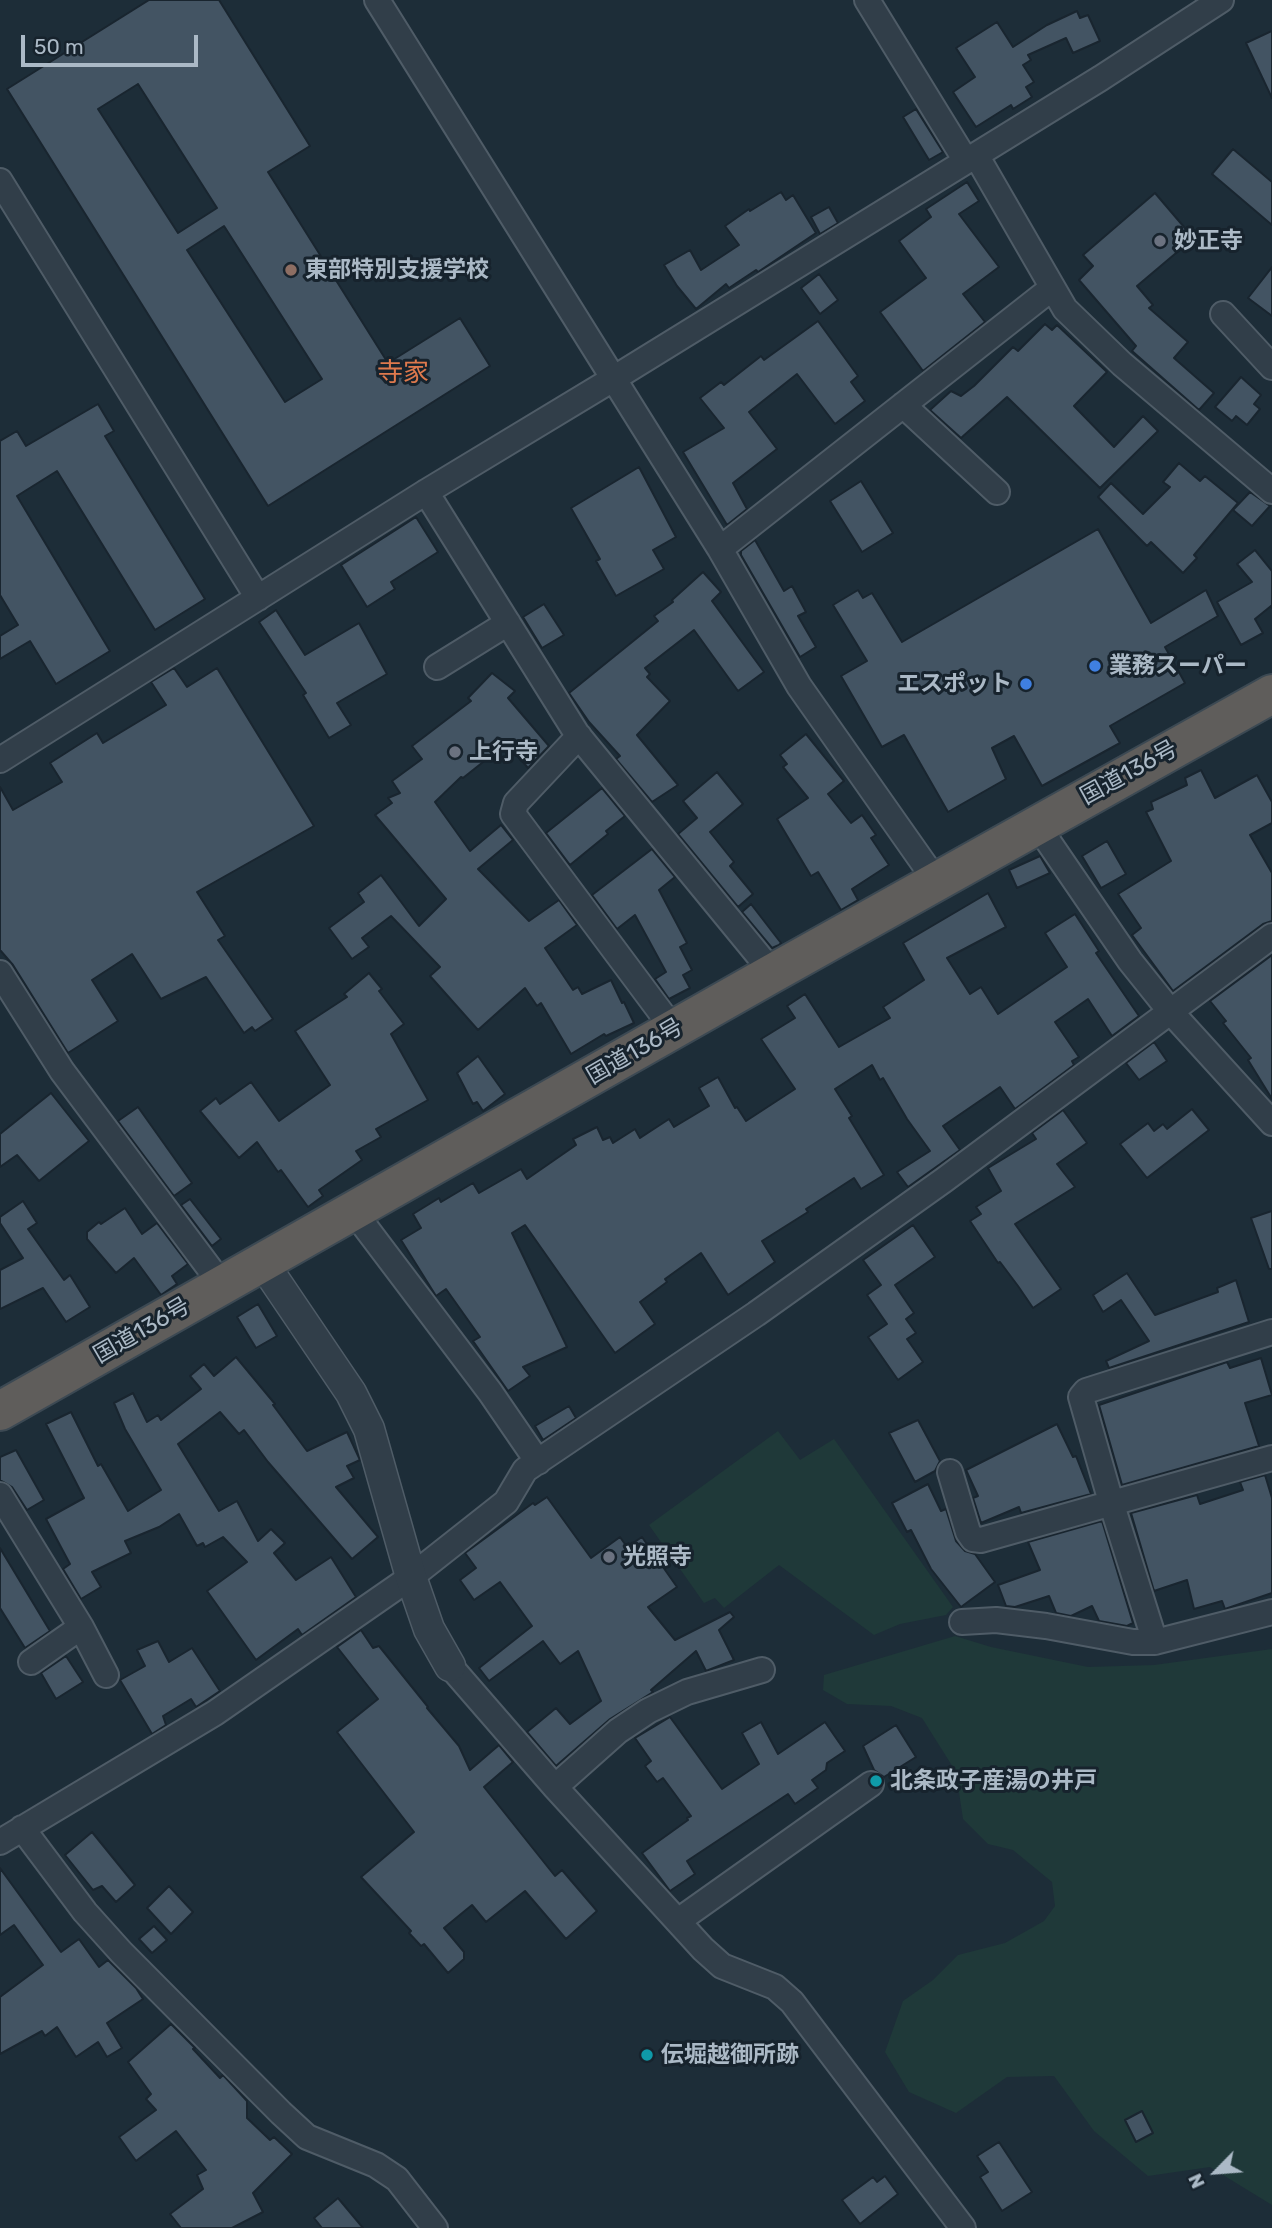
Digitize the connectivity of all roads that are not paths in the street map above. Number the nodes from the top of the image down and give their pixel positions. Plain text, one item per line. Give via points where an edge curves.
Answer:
1 (377, 0) edge
2 (867, 0) edge
3 (1221, 0) edge
4 (971, 158) junction
5 (0, 181) edge
6 (1052, 288) junction
7 (1223, 314) dead end
8 (1272, 367) edge
9 (614, 379) junction
10 (903, 405) junction
11 (1272, 491) edge
12 (426, 492) junction
13 (998, 492) dead end
14 (720, 549) junction
15 (257, 598) junction
16 (508, 623) junction
17 (437, 667) dead end
18 (1272, 694) edge
19 (579, 736) junction
20 (0, 760) edge
21 (1037, 825) junction
22 (936, 881) junction
23 (1272, 936) edge
24 (0, 973) edge
25 (774, 973) junction
26 (1170, 1011) junction
27 (674, 1030) junction
28 (1272, 1123) edge
29 (354, 1212) junction
30 (263, 1263) junction
31 (222, 1285) junction
32 (1272, 1332) edge
33 (0, 1411) edge
34 (1272, 1458) edge
35 (538, 1462) junction
36 (950, 1472) dead end
37 (0, 1495) edge
38 (1111, 1502) junction
39 (411, 1577) junction
40 (1272, 1612) edge
41 (962, 1622) dead end
42 (81, 1627) junction
43 (1155, 1642) junction
44 (31, 1662) dead end
45 (450, 1666) joint
46 (761, 1670) dead end
47 (106, 1675) dead end
48 (872, 1784) dead end
49 (555, 1787) junction
50 (22, 1828) junction
51 (0, 1842) edge
52 (678, 1921) junction
53 (435, 2228) edge
54 (963, 2228) edge

1 - 9 street
2 - 4 street
3 - 4 street
4 - 6 street
4 - 9 street
5 - 15 street
6 - 10 street
6 - 11 street via 1065,309 1122,364
7 - 8 street
9 - 12 street
9 - 14 street
10 - 13 street
10 - 14 street
12 - 15 street
12 - 16 street
14 - 22 street via 799,686
15 - 20 street
16 - 17 street
16 - 19 street
18 - 21 highway, 国道136号
19 - 25 street
19 - 27 street via 516,803 513,814
21 - 22 highway, 国道136号
21 - 26 street via 1129,961
22 - 25 highway, 国道136号
23 - 26 street
24 - 31 street via 62,1072
25 - 27 highway, 国道136号
26 - 28 street
26 - 35 street via 944,1180
27 - 29 highway, 国道136号
29 - 30 highway, 国道136号
29 - 35 street
30 - 31 highway, 国道136号
30 - 39 street via 351,1393 369,1429
31 - 33 highway, 国道136号
32 - 38 street via 1082,1394
34 - 38 street
35 - 39 street via 525,1471 506,1502
36 - 38 street via 973,1539
37 - 42 street
38 - 43 street
39 - 45 street via 429,1629
39 - 50 street via 215,1713
40 - 43 street
41 - 43 street via 996,1620
42 - 44 street
42 - 47 street
45 - 49 street
46 - 49 street via 687,1692 648,1711
48 - 52 street
49 - 52 street
50 - 51 street
50 - 53 street via 121,1952 281,2113 307,2137 376,2165 397,2179
52 - 54 street via 722,1966 775,1987 792,2002

